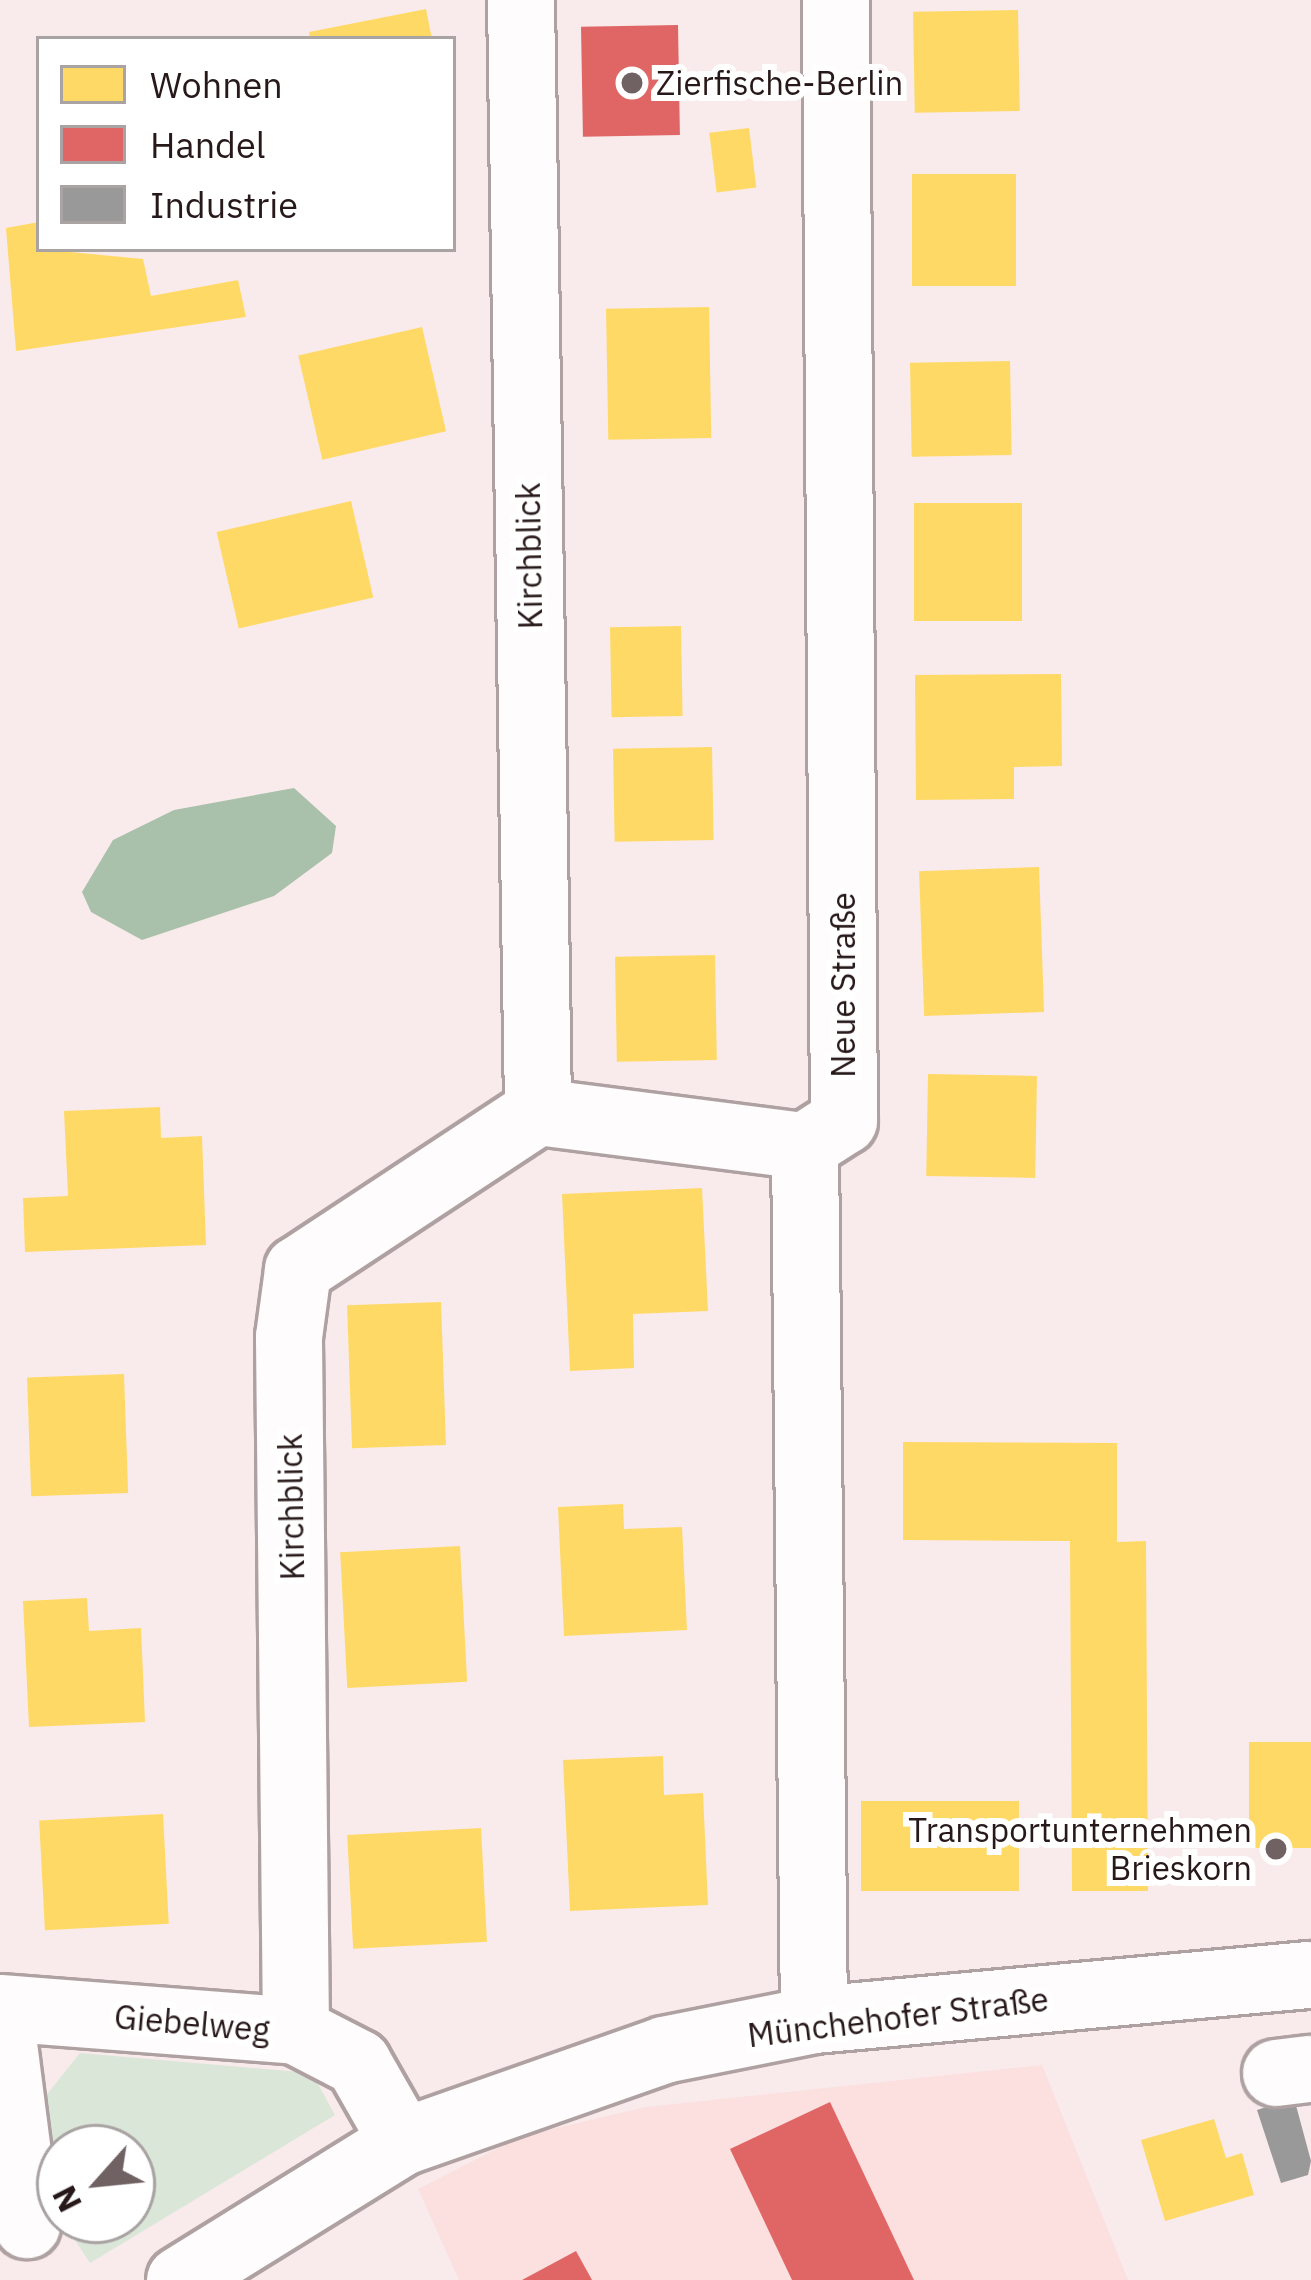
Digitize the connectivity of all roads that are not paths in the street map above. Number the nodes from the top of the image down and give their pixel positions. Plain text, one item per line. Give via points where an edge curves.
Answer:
1 (521, 0) edge
2 (836, 0) edge
3 (538, 1112) junction
4 (805, 1145) junction
5 (1311, 1976) edge
6 (0, 2011) edge
7 (814, 2020) junction
8 (296, 2031) junction
9 (403, 2142) junction
10 (27, 2225) dead end
11 (180, 2280) edge

1 - 3 street, Kirchblick
2 - 4 street, Neue Straße via 844,1121
3 - 4 street
3 - 8 street, Kirchblick via 298,1270 289,1337
4 - 7 street
5 - 7 street, Münchehofer Straße
6 - 8 street, Giebelweg
6 - 10 street
7 - 9 street, Münchehofer Straße via 664,2050
8 - 9 street, Giebelweg via 358,2063
9 - 11 street, Münchehofer Straße

